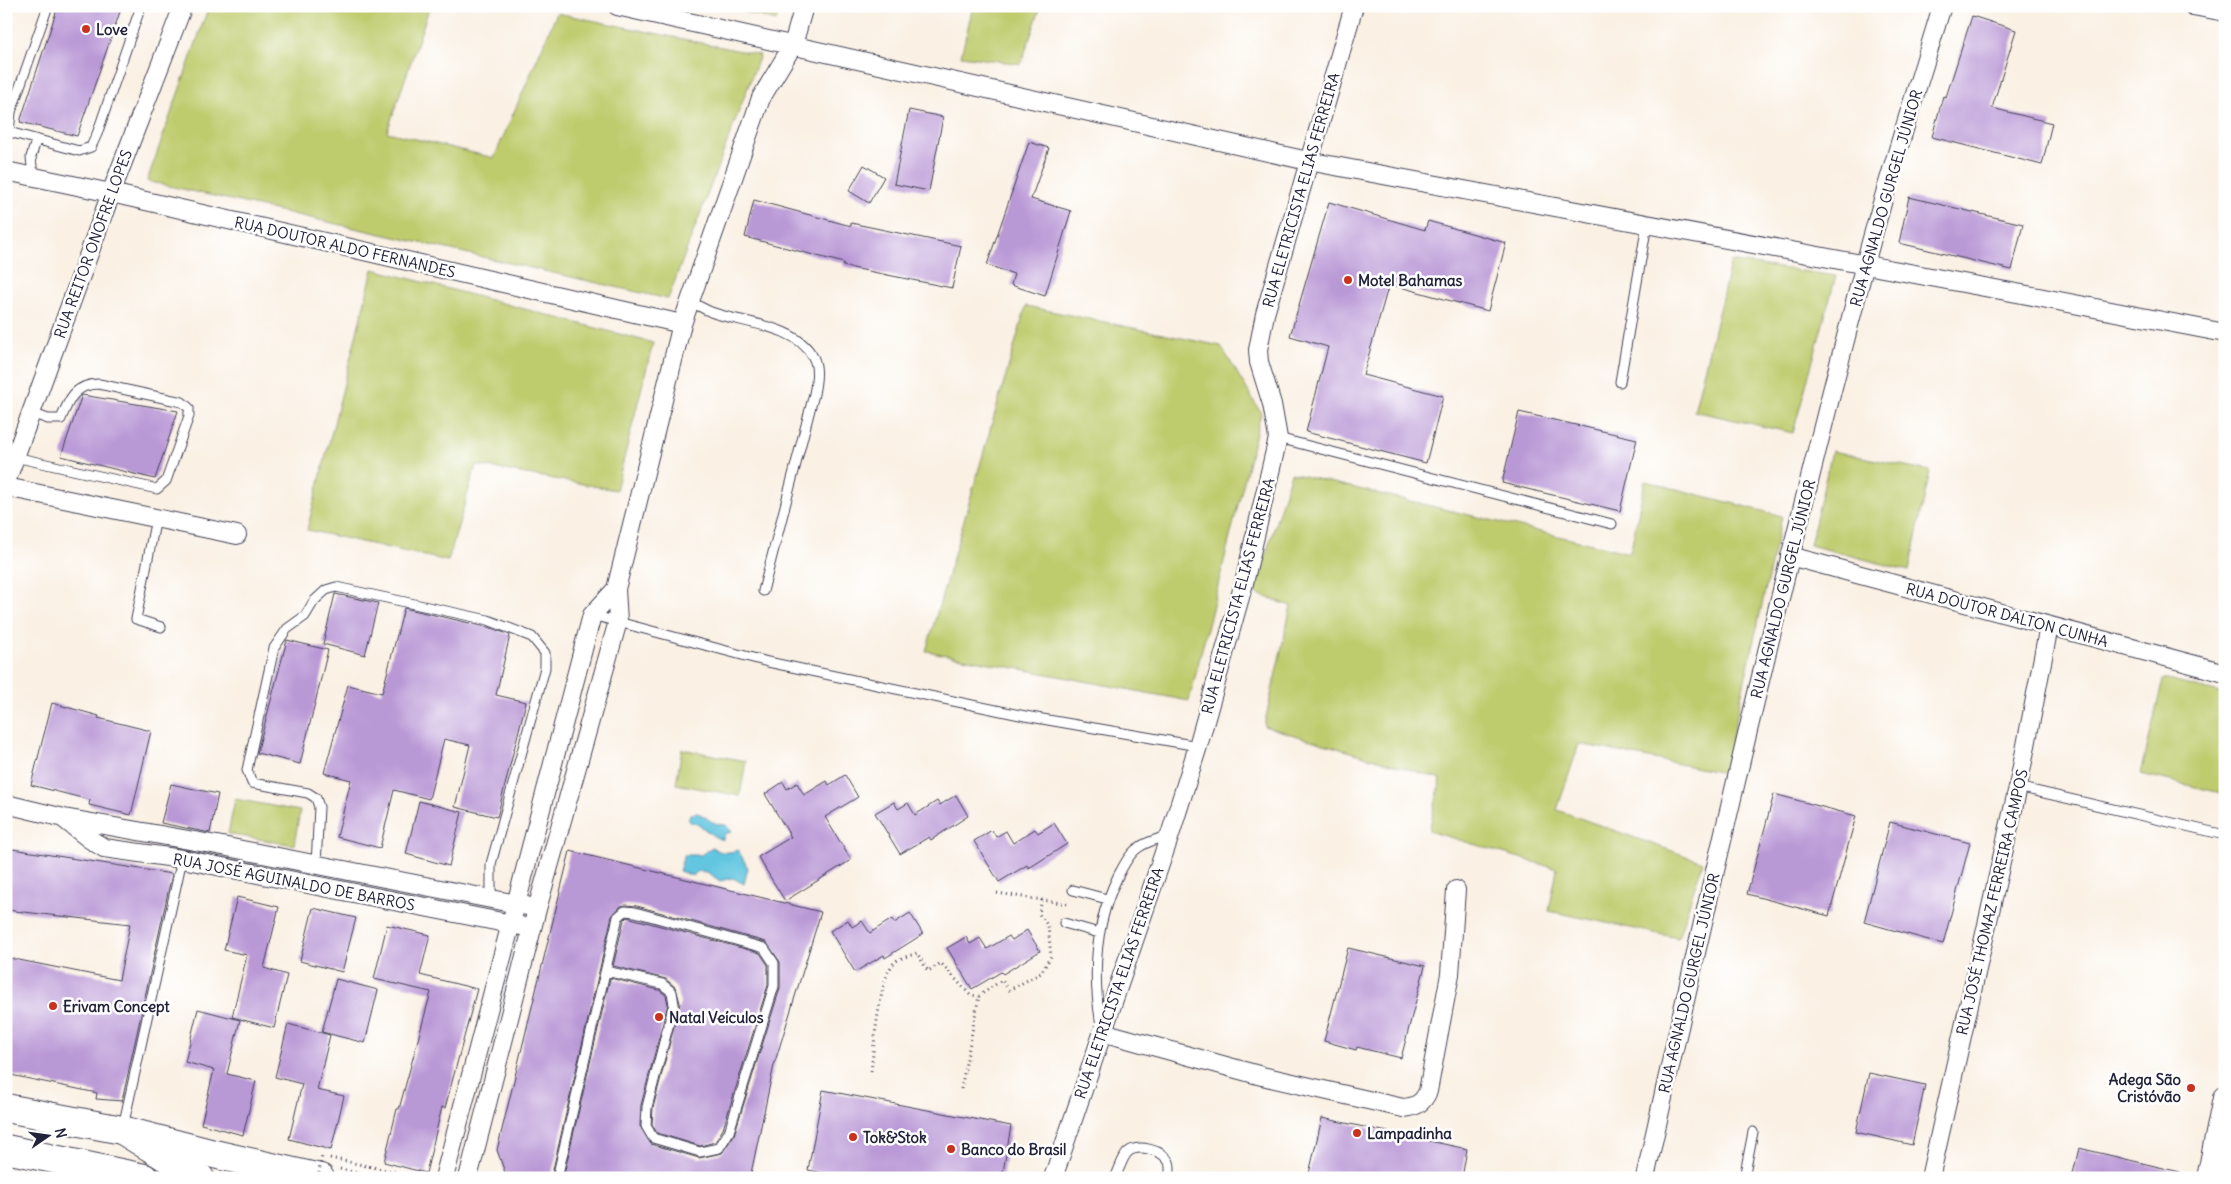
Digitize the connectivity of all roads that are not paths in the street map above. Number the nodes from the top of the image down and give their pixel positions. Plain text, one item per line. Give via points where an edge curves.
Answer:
1 (48, 6) edge
2 (141, 6) edge
3 (183, 6) edge
4 (617, 6) edge
5 (804, 6) edge
6 (1354, 6) edge
7 (1942, 6) edge
8 (2193, 6) edge
9 (2225, 12) edge
10 (792, 45) junction
11 (36, 141) junction
12 (1308, 161) junction
13 (6, 171) edge
14 (33, 176) junction
15 (111, 193) junction
16 (1647, 224) junction
17 (1865, 265) junction
18 (690, 302) junction
19 (682, 324) junction
20 (2225, 333) edge
21 (1620, 382) dead end
22 (31, 413) junction
23 (1278, 438) junction
24 (15, 457) junction
25 (6, 482) edge
26 (6, 487) edge
27 (156, 518) junction
28 (1612, 524) dead end
29 (236, 535) dead end
30 (1790, 556) junction
31 (616, 589) junction
32 (763, 591) dead end
33 (592, 614) junction
34 (618, 621) junction
35 (2049, 626) junction
36 (161, 627) dead end
37 (2225, 674) edge
38 (1198, 746) junction
39 (2018, 787) junction
40 (6, 804) edge
41 (64, 818) junction
42 (1170, 835) junction
43 (2225, 835) edge
44 (217, 845) junction
45 (182, 859) junction
46 (215, 865) junction
47 (316, 865) junction
48 (1073, 890) dead end
49 (1456, 890) dead end
50 (491, 899) junction
51 (1107, 899) junction
52 (517, 904) junction
53 (537, 909) junction
54 (1064, 923) dead end
55 (511, 925) junction
56 (532, 928) junction
57 (1099, 933) junction
58 (606, 971) junction
59 (1102, 1032) junction
60 (2225, 1098) edge
61 (6, 1108) edge
62 (122, 1130) junction
63 (1753, 1132) dead end
64 (6, 1149) edge
65 (323, 1170) edge
66 (144, 1178) edge
67 (200, 1178) edge
68 (444, 1178) edge
69 (468, 1178) edge
70 (557, 1178) edge
71 (1053, 1178) edge
72 (1115, 1178) edge
73 (1169, 1178) edge
74 (1645, 1178) edge
75 (1744, 1178) edge
76 (1930, 1178) edge
77 (2209, 1178) edge

1 - 11 lane via 11,112 9,132
2 - 11 lane via 91,147 79,151
3 - 15 street, RUA REITOR ONOFRE LOPES
4 - 10 street
5 - 10 street
6 - 12 street, RUA ELETRICISTA ELIAS FERREIRA
7 - 17 street, RUA AGNALDO GURGEL JÚNIOR
8 - 9 street
10 - 12 street
10 - 18 street via 761,98
11 - 14 lane via 31,157
12 - 16 street
12 - 23 street, RUA ELETRICISTA ELIAS FERREIRA via 1258,350
13 - 14 street, RUA DOUTOR ALDO FERNANDES
14 - 15 street, RUA DOUTOR ALDO FERNANDES
15 - 19 street, RUA DOUTOR ALDO FERNANDES
15 - 22 street, RUA REITOR ONOFRE LOPES
16 - 17 street
16 - 21 lane
17 - 20 street
17 - 30 street, RUA AGNALDO GURGEL JÚNIOR
18 - 19 street
18 - 32 lane via 710,312 785,332 804,343 814,358 817,374 814,394
19 - 31 street
22 - 24 street, RUA REITOR ONOFRE LOPES
22 - 24 lane via 48,419 61,419 74,393 87,384 99,384 182,402 188,408 189,416 166,481 157,489
23 - 28 lane
23 - 38 street, RUA ELETRICISTA ELIAS FERREIRA via 1244,583
24 - 25 street, RUA REITOR ONOFRE LOPES
26 - 27 street
27 - 29 street
27 - 36 lane via 136,619
30 - 35 street, RUA DOUTOR DALTON CUNHA
30 - 74 street, RUA AGNALDO GURGEL JÚNIOR via 1705,909
31 - 33 street
31 - 34 street
33 - 34 lane
33 - 52 street
34 - 38 lane via 768,662 1024,716
34 - 53 street
35 - 37 street, RUA DOUTOR DALTON CUNHA
35 - 39 street, RUA JOSÉ THOMAZ FERREIRA CAMPOS
38 - 42 street, RUA ELETRICISTA ELIAS FERREIRA
39 - 43 lane
39 - 76 street, RUA JOSÉ THOMAZ FERREIRA CAMPOS
40 - 41 street, RUA JOSÉ AGUINALDO DE BARROS
41 - 44 street, RUA JOSÉ AGUINALDO DE BARROS
41 - 45 street, RUA JOSÉ AGUINALDO DE BARROS via 104,848
42 - 51 lane via 1141,846 1126,862
42 - 59 street, RUA ELETRICISTA ELIAS FERREIRA
44 - 46 street
44 - 47 street, RUA JOSÉ AGUINALDO DE BARROS
45 - 46 street, RUA JOSÉ AGUINALDO DE BARROS
45 - 62 lane
46 - 55 street, RUA JOSÉ AGUINALDO DE BARROS
47 - 50 street, RUA JOSÉ AGUINALDO DE BARROS
47 - 50 lane via 319,807 316,798 308,793 252,783 247,770 274,648 287,628 305,616 314,601 326,590 336,587 488,620 532,637 545,653 545,668 492,864
48 - 51 lane
49 - 59 street via 1450,974 1428,1091 1424,1100 1414,1107 1403,1108 1262,1076
50 - 52 street, RUA JOSÉ AGUINALDO DE BARROS
51 - 57 lane
52 - 53 street, RUA JOSÉ AGUINALDO DE BARROS
52 - 55 street
53 - 56 street
54 - 57 lane
55 - 56 street, RUA JOSÉ AGUINALDO DE BARROS
55 - 68 street
56 - 69 street
57 - 59 lane via 1096,966
58 - 58 lane via 618,917 625,911 764,948 774,963 774,986 729,1132 719,1148 700,1152 653,1138 646,1126 647,1107 674,1004 672,992 662,984
58 - 70 lane
59 - 71 street, RUA ELETRICISTA ELIAS FERREIRA
60 - 77 main road
61 - 62 main road
62 - 65 main road via 214,1154
62 - 67 main road
63 - 75 lane
64 - 66 main road
72 - 73 lane via 1126,1154 1142,1148 1166,1158 1170,1164

